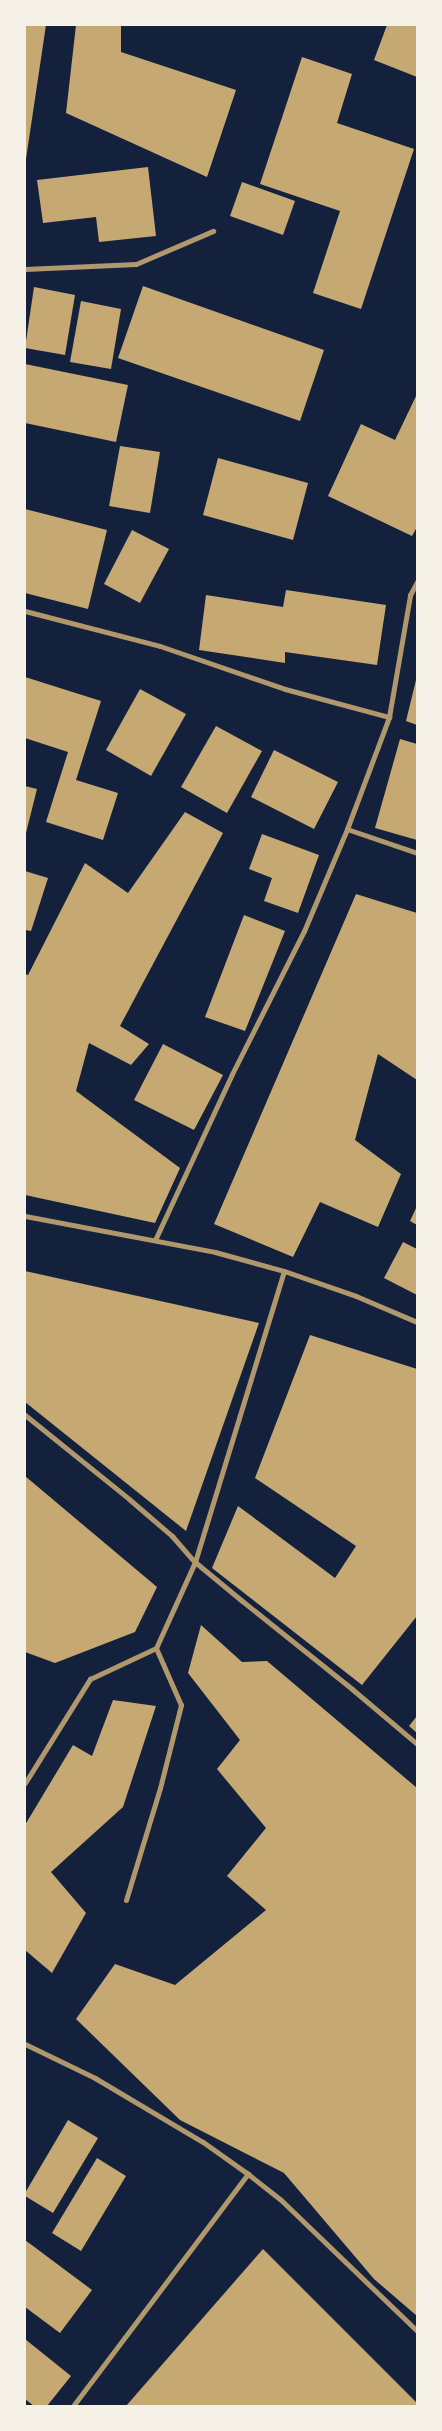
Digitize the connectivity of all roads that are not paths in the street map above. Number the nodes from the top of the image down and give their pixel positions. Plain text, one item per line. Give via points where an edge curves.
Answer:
1 (214, 231) dead end
2 (25, 269) edge
3 (417, 582) edge
4 (25, 611) edge
5 (389, 717) junction
6 (347, 829) junction
7 (417, 853) edge
8 (25, 1216) edge
9 (155, 1240) junction
10 (284, 1271) junction
11 (417, 1322) edge
12 (25, 1415) edge
13 (195, 1562) junction
14 (156, 1648) junction
15 (417, 1744) edge
16 (25, 1783) edge
17 (126, 1900) dead end
18 (25, 2044) edge
19 (248, 2174) junction
20 (417, 2331) edge
21 (73, 2406) edge

1 - 2 street via 136,264
3 - 5 street via 410,595
4 - 5 street via 160,646 285,689
5 - 6 street
6 - 7 street
6 - 9 street via 304,931 232,1074
8 - 9 street
9 - 10 street
10 - 11 street
10 - 13 street
12 - 13 street via 172,1536
13 - 14 street
13 - 15 street
14 - 16 street via 90,1679
14 - 17 street via 181,1705
18 - 19 street via 96,2078 203,2142
19 - 20 street via 281,2200
19 - 21 street

